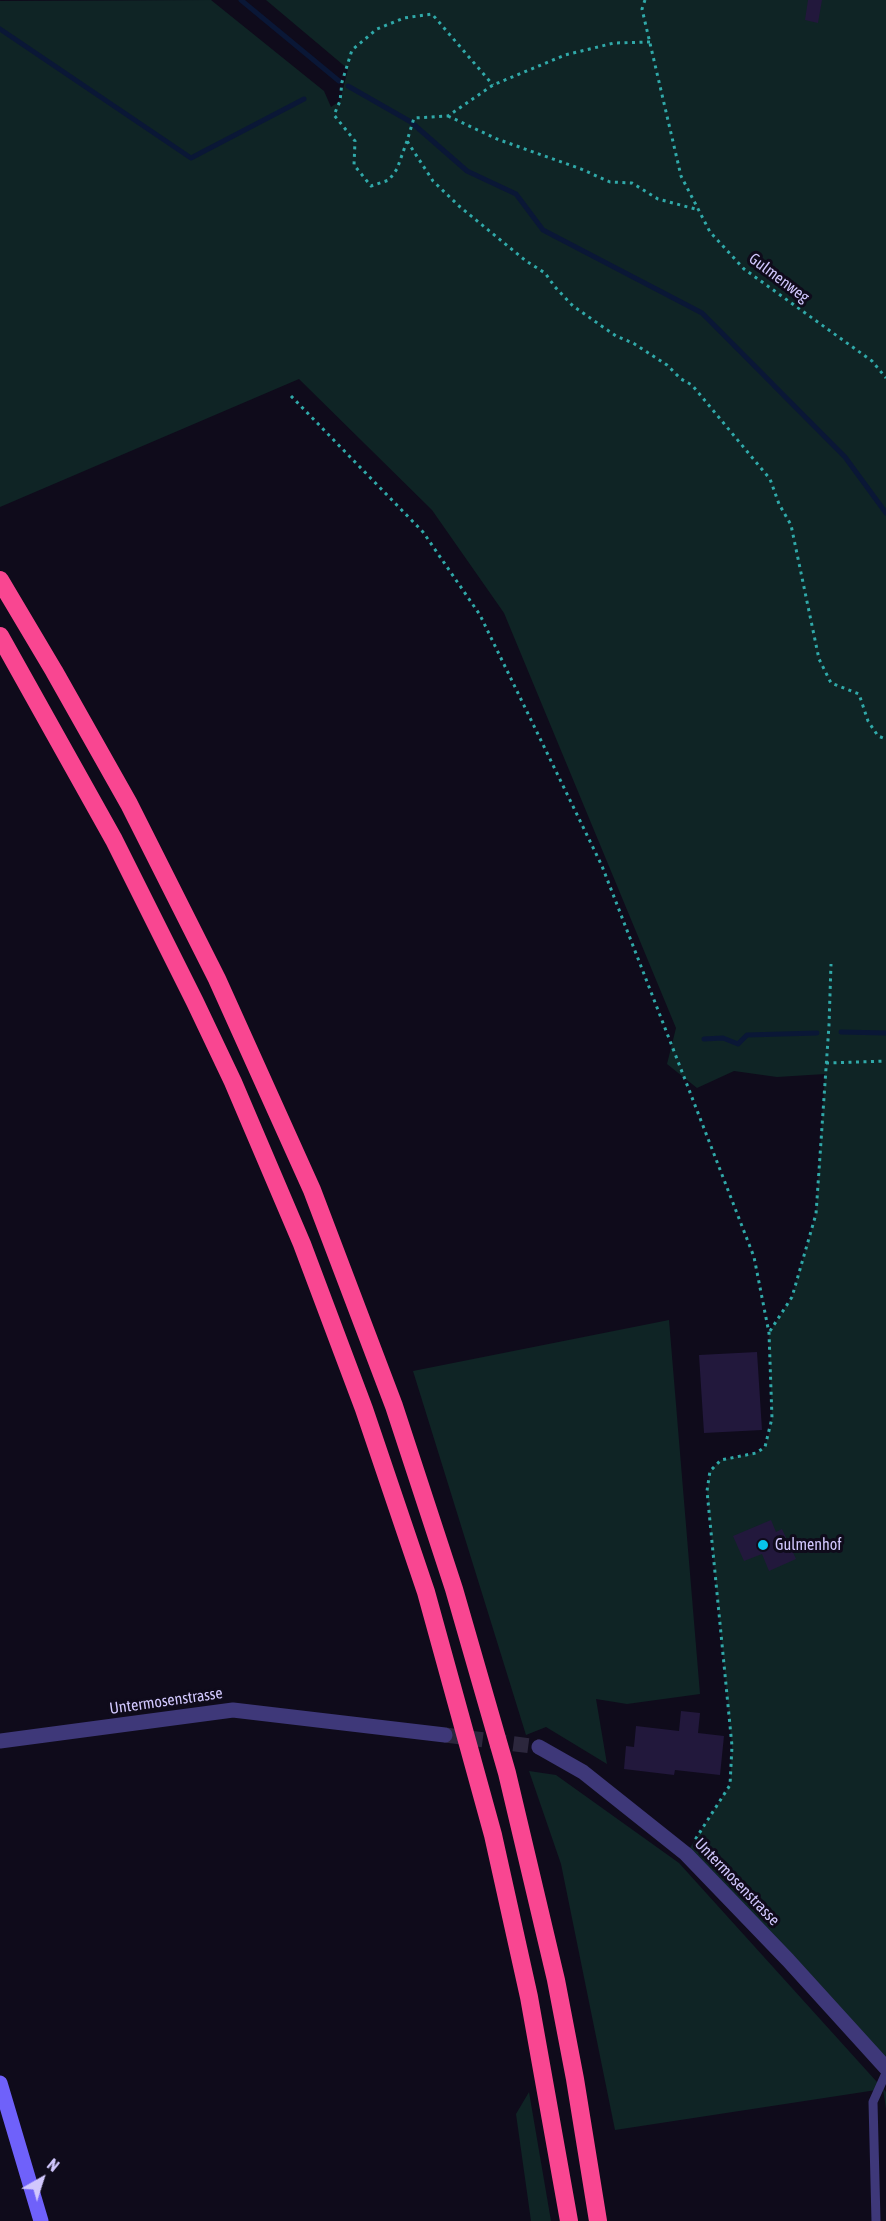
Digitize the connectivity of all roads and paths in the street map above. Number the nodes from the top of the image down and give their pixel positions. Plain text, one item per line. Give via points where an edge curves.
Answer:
1 (645, 0) edge
2 (650, 42) junction
3 (493, 85) junction
4 (448, 116) junction
5 (407, 141) junction
6 (699, 210) junction
7 (886, 378) edge
8 (291, 396) dead end
9 (0, 580) edge
10 (0, 636) edge
11 (886, 739) edge
12 (831, 964) dead end
13 (886, 1061) edge
14 (826, 1063) junction
15 (769, 1333) junction
16 (445, 1735) tunnel mouth
17 (0, 1741) edge
18 (539, 1747) tunnel mouth
19 (686, 1854) junction
20 (886, 2068) edge
21 (886, 2073) edge
22 (0, 2083) edge
23 (41, 2221) edge
24 (569, 2221) edge
25 (598, 2221) edge
26 (876, 2221) edge

1 - 2 path, Gulmenweg via 642,9
2 - 3 path via 614,43 565,55
2 - 6 path, Gulmenweg via 681,176
3 - 4 path
3 - 5 path via 432,14 404,18 377,29 352,50 334,115 355,141 354,165 371,186 389,180
4 - 5 path via 414,118
4 - 6 path via 610,182 632,183 658,199
5 - 11 path via 433,181 545,273 573,306 692,386 770,478 791,525 819,659 831,683 859,694 868,721 878,736
6 - 7 path, Gulmenweg via 710,232 744,268 872,361
8 - 15 path via 423,532 480,615 602,867 754,1257
9 - 25 highway via 123,794 212,969 303,1170 378,1362 438,1537 510,1784 558,1991
10 - 24 highway via 110,831 233,1082 302,1244 364,1409 429,1604 493,1835 529,1997
12 - 14 path
13 - 14 path
14 - 15 path via 816,1214 792,1297
15 - 19 path via 772,1418 765,1447 756,1453 721,1460 710,1471 707,1491 732,1746 730,1785
16 - 17 street, Untermosenstrasse via 233,1710
18 - 19 street, Untermosenstrasse via 583,1772
19 - 20 street, Untermosenstrasse
21 - 26 lane via 873,2102
22 - 23 main road

